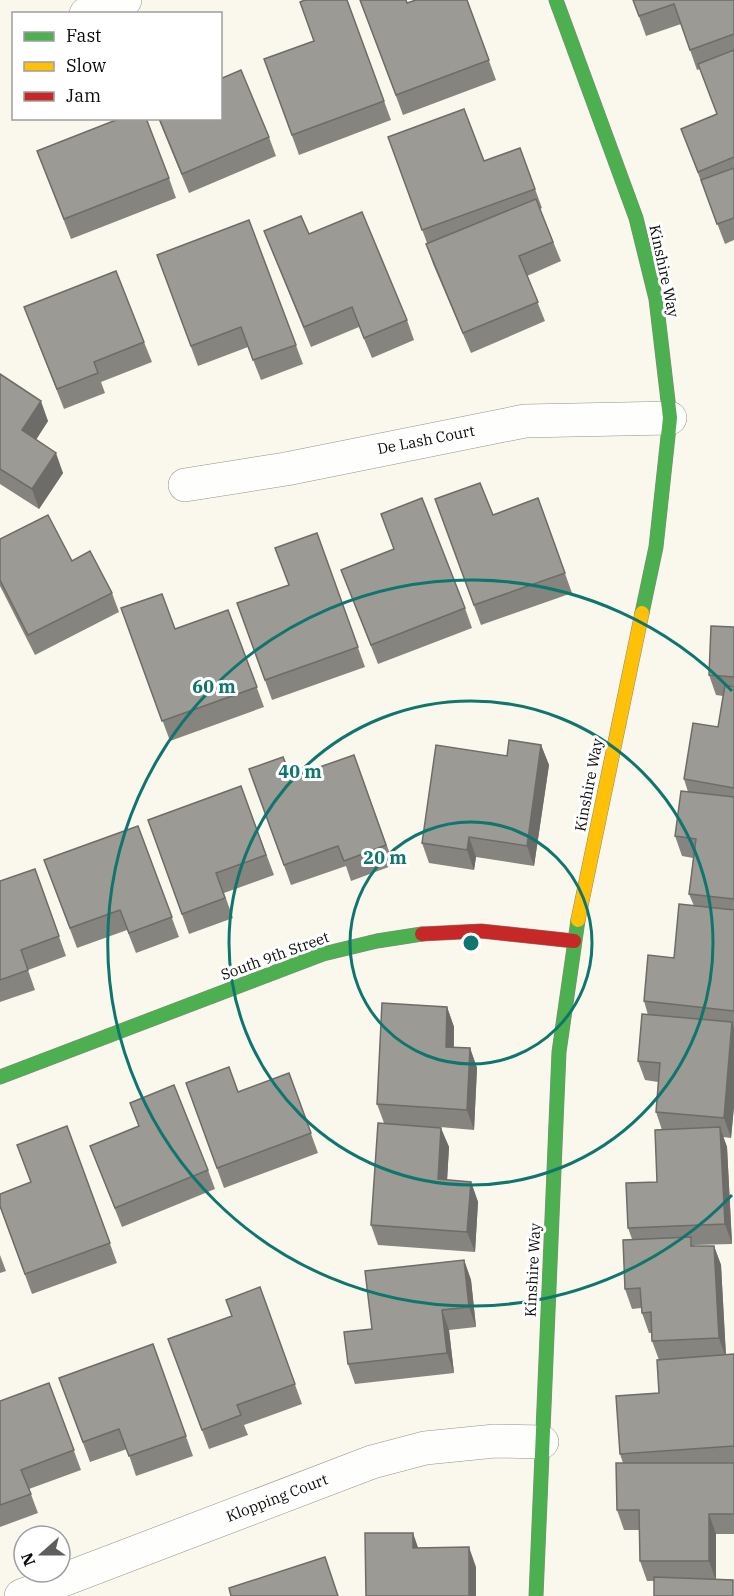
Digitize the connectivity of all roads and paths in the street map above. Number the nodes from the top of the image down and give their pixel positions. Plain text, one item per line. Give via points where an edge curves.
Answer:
1 (125, 0) edge
2 (556, 0) edge
3 (92, 12) edge
4 (670, 418) junction
5 (185, 485) dead end
6 (574, 941) junction
7 (0, 1077) edge
8 (542, 1442) junction
9 (21, 1596) edge
10 (536, 1596) edge

1 - 3 street
2 - 4 street, Kinshire Way via 636,218 656,299
4 - 5 street, De Lash Court via 525,421 286,470
4 - 6 street, Kinshire Way via 657,547
6 - 7 street, South 9th Street via 469,931 365,943 323,954
6 - 8 street, Kinshire Way via 560,1052
8 - 9 street, Klopping Court via 495,1441 425,1448 372,1462
8 - 10 street, Kinshire Way

